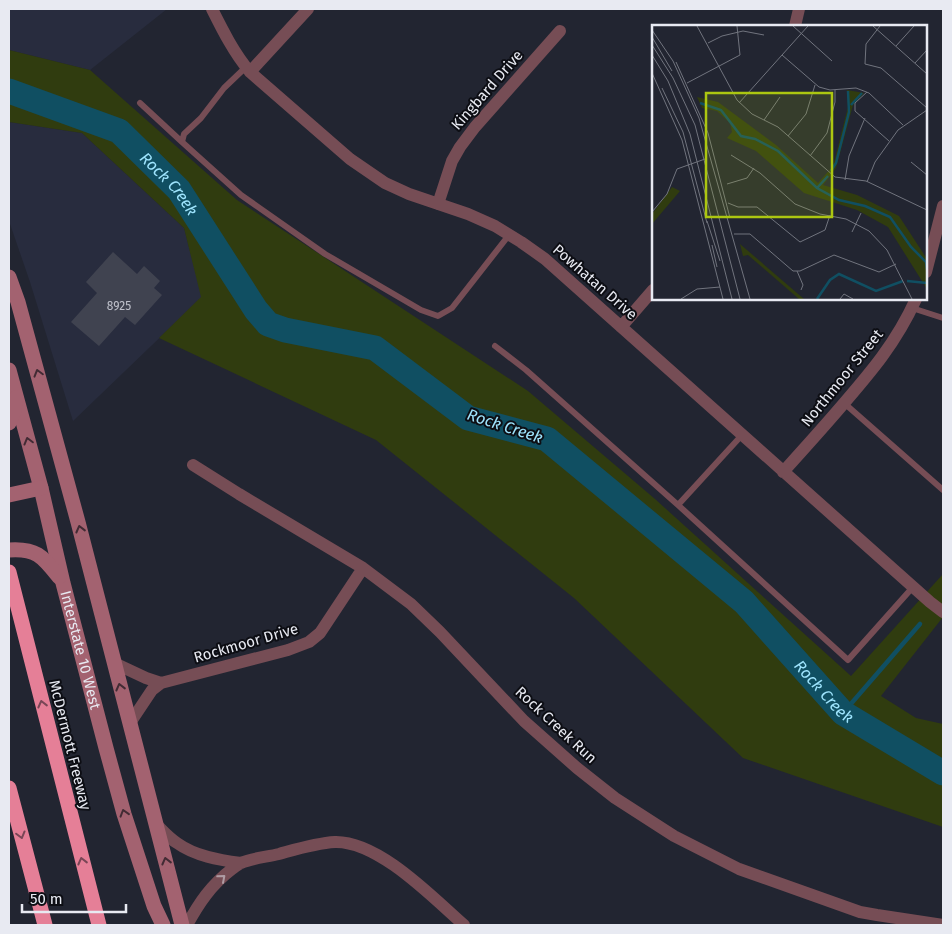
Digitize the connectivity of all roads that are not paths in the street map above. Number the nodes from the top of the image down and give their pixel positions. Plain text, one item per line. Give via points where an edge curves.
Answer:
1 (212, 9) edge
2 (308, 9) edge
3 (799, 9) edge
4 (795, 25) edge
5 (560, 31) dead end
6 (248, 70) junction
7 (140, 103) dead end
8 (182, 142) junction
9 (438, 204) junction
10 (943, 206) edge
11 (509, 234) junction
12 (927, 268) edge
13 (9, 277) edge
14 (652, 291) edge
15 (914, 303) edge
16 (943, 318) edge
17 (621, 327) junction
18 (495, 346) dead end
19 (9, 370) edge
20 (16, 395) junction
21 (844, 403) junction
22 (9, 423) edge
23 (742, 435) junction
24 (193, 465) dead end
25 (783, 472) junction
26 (40, 488) junction
27 (943, 490) edge
28 (14, 494) edge
29 (678, 505) junction
30 (9, 550) edge
31 (362, 568) junction
32 (9, 572) edge
33 (63, 582) junction
34 (913, 587) junction
35 (943, 612) edge
36 (114, 663) junction
37 (161, 683) junction
38 (130, 723) junction
39 (9, 788) edge
40 (156, 824) junction
41 (241, 863) junction
42 (45, 925) edge
43 (99, 925) edge
44 (163, 925) edge
45 (182, 925) edge
46 (187, 925) edge
47 (464, 925) edge
48 (942, 925) edge

1 - 6 street, Powhatan Drive
2 - 6 street
3 - 4 street
5 - 9 street, Kingbard Drive via 460,147
6 - 8 lane via 224,88 184,134
6 - 9 street, Powhatan Drive via 350,159 385,183
7 - 8 lane
8 - 11 lane via 241,195 325,254 421,310 438,316 452,308
9 - 11 street, Powhatan Drive
10 - 12 street
11 - 17 street, Powhatan Drive via 545,259
36 -> 13 main road via 49,413
14 - 17 street
15 - 16 lane
15 - 21 street, Northmoor Street via 892,345
17 - 23 street, Powhatan Drive
18 - 29 lane
19 - 20 main road, Interstate 10 West
20 - 22 main road
26 -> 20 main road, Interstate 10 West
21 - 25 street, Northmoor Street
21 - 27 lane
23 - 25 street, Powhatan Drive
23 - 29 lane
24 - 31 street, Rock Creek Run
25 - 34 street, Powhatan Drive
26 - 28 main road
26 - 33 main road, Interstate 10 West
29 - 34 lane via 848,660
30 - 33 main road via 32,551 44,558
31 - 37 street, Rockmoor Drive via 320,633 309,642
31 - 48 street, Rock Creek Run via 411,604 524,721 577,768 615,798 674,836 739,869 860,912
43 -> 32 highway, McDermott Freeway
44 -> 33 main road, Interstate 10 West via 124,814
34 - 35 street, Powhatan Drive
36 - 37 street
38 -> 36 main road
37 - 38 street via 152,690
38 - 40 main road
39 -> 42 highway
40 - 41 street via 177,844 196,853
45 -> 40 main road
46 -> 41 street via 210,889
41 - 47 street via 335,842 353,845 384,858 400,869

